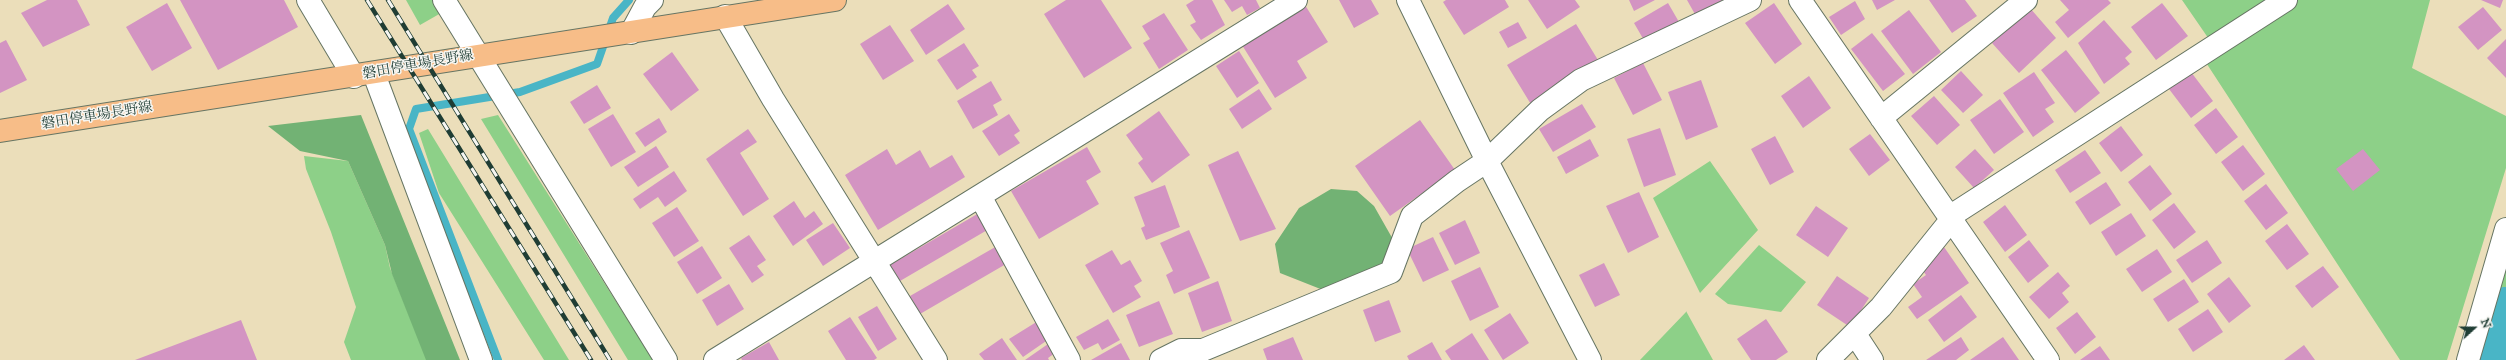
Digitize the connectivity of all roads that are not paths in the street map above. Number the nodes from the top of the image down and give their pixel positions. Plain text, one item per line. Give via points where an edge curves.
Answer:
1 (308, 0) edge
2 (444, 0) edge
3 (652, 0) edge
4 (835, 0) edge
5 (1296, 0) edge
6 (1408, 0) edge
7 (1750, 0) edge
8 (1800, 0) edge
9 (2026, 0) edge
10 (2286, 0) edge
11 (725, 16) junction
12 (631, 33) junction
13 (478, 55) junction
14 (364, 75) junction
15 (1881, 118) junction
16 (0, 131) edge
17 (1487, 161) junction
18 (980, 196) junction
19 (1950, 218) junction
20 (2506, 229) edge
21 (874, 261) junction
22 (1855, 334) junction
23 (481, 360) edge
24 (666, 360) edge
25 (715, 360) edge
26 (936, 360) edge
27 (1070, 360) edge
28 (1162, 360) edge
29 (1590, 360) edge
30 (1828, 360) edge
31 (1872, 360) edge
32 (2048, 360) edge
33 (2468, 360) edge

1 - 14 street
2 - 13 street
3 - 12 street via 645,7
4 - 11 main road, 磐田停車場長野線
5 - 18 street
6 - 17 street
7 - 17 street via 1581,80 1540,110
8 - 15 street
9 - 15 street
10 - 19 street
11 - 12 main road, 磐田停車場長野線
11 - 21 street
12 - 13 main road, 磐田停車場長野線
13 - 14 main road, 磐田停車場長野線
13 - 24 street
14 - 16 main road, 磐田停車場長野線
14 - 23 street
15 - 19 street
17 - 28 street via 1412,216 1391,272 1203,350 1181,350
17 - 29 street
18 - 21 street
18 - 27 street
19 - 22 street via 1881,307
19 - 32 street
20 - 33 street
21 - 25 street
21 - 26 street
22 - 30 street
22 - 31 street

